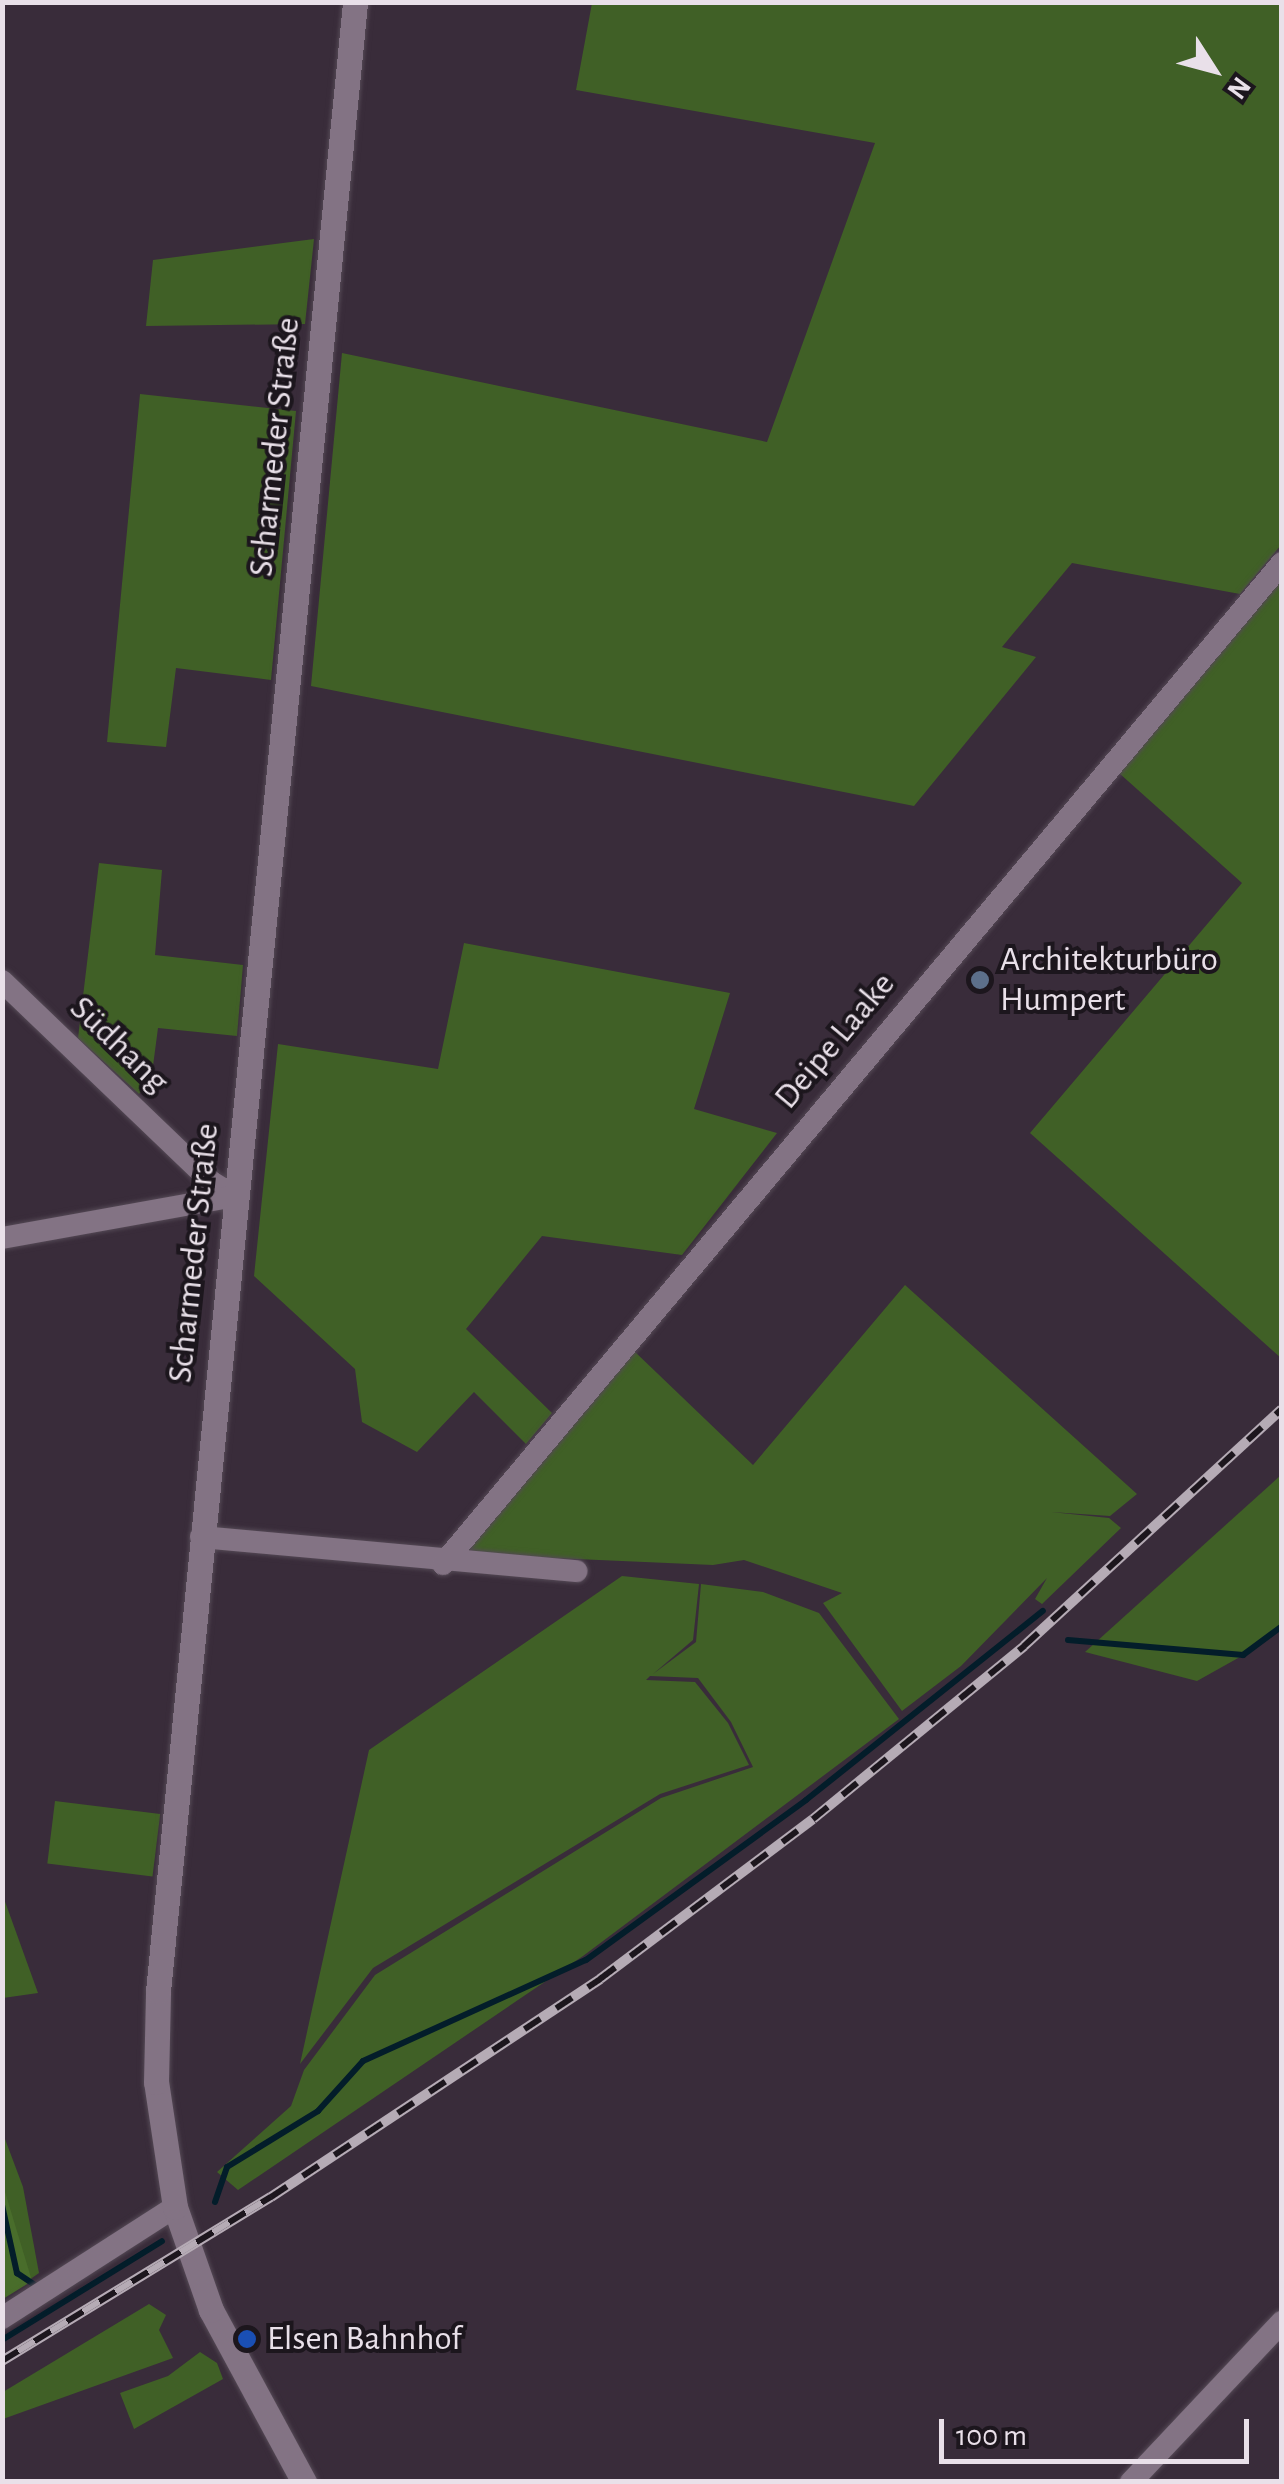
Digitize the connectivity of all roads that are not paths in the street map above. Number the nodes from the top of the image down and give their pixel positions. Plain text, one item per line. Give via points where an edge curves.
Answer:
1 (355, 2) edge
2 (1282, 563) edge
3 (2, 981) edge
4 (235, 1196) junction
5 (2, 1238) edge
6 (201, 1537) junction
7 (443, 1564) junction
8 (576, 1572) dead end
9 (175, 2207) junction
10 (2, 2318) edge
11 (1282, 2322) edge
12 (304, 2482) edge
13 (1130, 2482) edge

1 - 4 street, Scharmeder Straße
2 - 7 street, Deipe Laake
3 - 4 street, Südhang via 213,1183
4 - 5 street
4 - 6 street, Scharmeder Straße
6 - 7 street
6 - 9 street, Scharmeder Straße via 158,1991 156,2082
7 - 8 street
9 - 10 street
9 - 12 street, Scharmeder Straße via 211,2310
11 - 13 street

